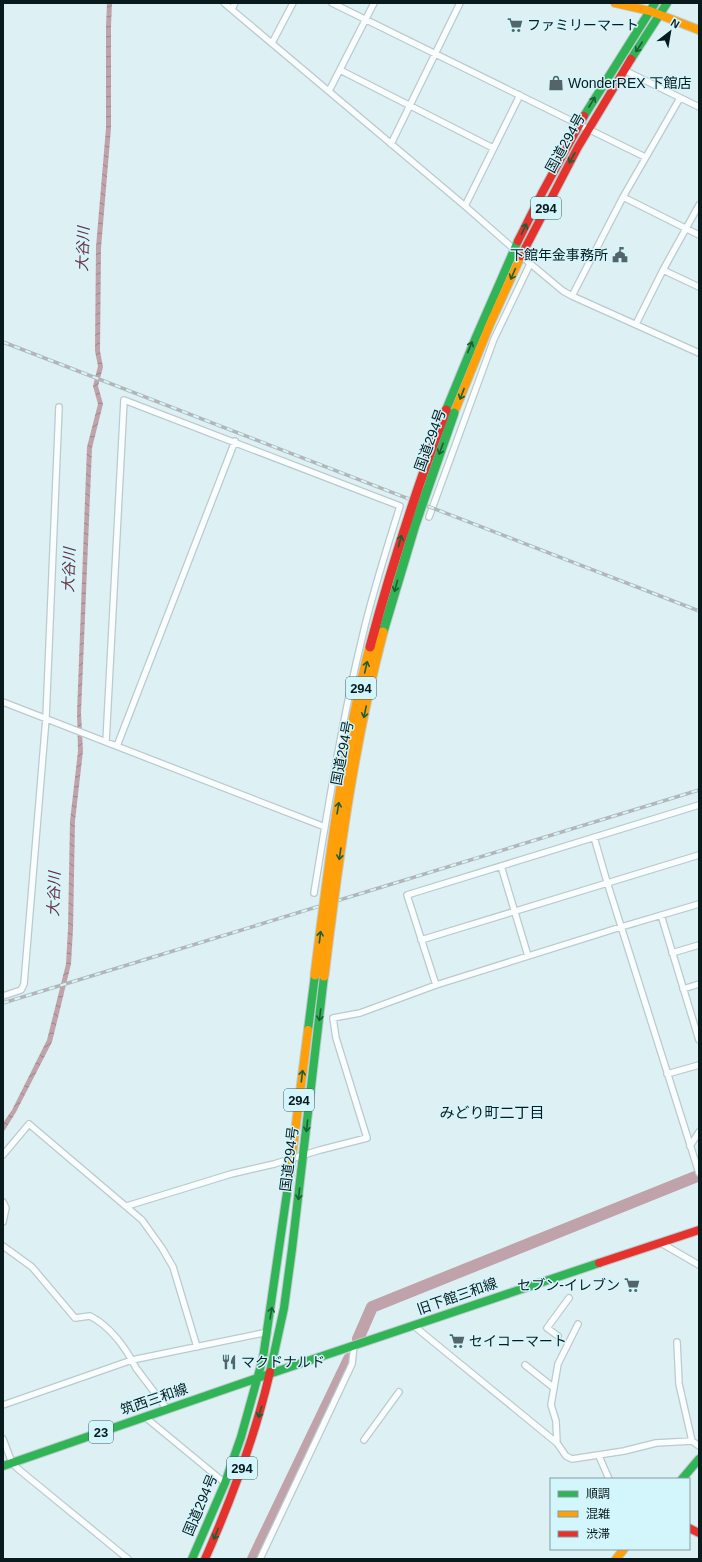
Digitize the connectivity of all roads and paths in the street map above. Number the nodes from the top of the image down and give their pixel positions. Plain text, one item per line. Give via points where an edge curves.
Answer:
1 (224, 3) edge
2 (235, 3) edge
3 (293, 3) edge
4 (332, 3) edge
5 (374, 3) edge
6 (460, 3) edge
7 (615, 3) edge
8 (668, 3) edge
9 (653, 7) edge
10 (232, 10) junction
11 (660, 14) junction
12 (366, 19) junction
13 (699, 30) edge
14 (272, 43) junction
15 (436, 53) junction
16 (340, 70) junction
17 (624, 70) junction
18 (329, 91) junction
19 (520, 95) junction
20 (680, 98) junction
21 (698, 105) edge
22 (409, 107) junction
23 (579, 124) junction
24 (588, 129) junction
25 (391, 144) junction
26 (493, 148) junction
27 (645, 157) junction
28 (623, 197) junction
29 (699, 205) edge
30 (465, 206) junction
31 (686, 228) junction
32 (699, 235) edge
33 (514, 249) junction
34 (521, 256) junction
35 (530, 264) junction
36 (663, 270) junction
37 (699, 287) edge
38 (572, 296) junction
39 (636, 324) junction
40 (699, 353) edge
41 (59, 407) dead end
42 (450, 411) junction
43 (235, 442) junction
44 (429, 517) dead end
45 (3, 702) edge
46 (48, 719) junction
47 (106, 742) junction
48 (117, 746) junction
49 (699, 805) edge
50 (325, 826) junction
51 (594, 837) junction
52 (699, 855) edge
53 (501, 866) junction
54 (607, 882) junction
55 (314, 893) dead end
56 (699, 904) edge
57 (514, 911) junction
58 (661, 915) junction
59 (621, 927) junction
60 (421, 940) junction
61 (699, 945) edge
62 (672, 953) junction
63 (528, 956) junction
64 (320, 976) junction
65 (699, 984) edge
66 (436, 985) junction
67 (683, 988) junction
68 (3, 996) edge
69 (697, 1023) edge
70 (699, 1040) edge
71 (699, 1065) edge
72 (667, 1074) junction
73 (699, 1132) edge
74 (690, 1146) junction
75 (3, 1155) edge
76 (304, 1155) junction
77 (292, 1159) junction
78 (699, 1173) edge
79 (3, 1202) edge
80 (127, 1206) junction
81 (3, 1222) edge
82 (699, 1230) edge
83 (661, 1243) junction
84 (3, 1246) edge
85 (699, 1265) edge
86 (569, 1298) dead end
87 (578, 1324) dead end
88 (414, 1326) junction
89 (268, 1332) junction
90 (558, 1336) dead end
91 (677, 1342) dead end
92 (354, 1346) junction
93 (198, 1347) junction
94 (132, 1360) junction
95 (525, 1365) dead end
96 (270, 1374) junction
97 (258, 1378) junction
98 (554, 1388) junction
99 (399, 1392) dead end
100 (3, 1405) edge
101 (167, 1409) junction
102 (145, 1417) junction
103 (3, 1439) edge
104 (364, 1440) dead end
105 (692, 1441) junction
106 (557, 1443) junction
107 (699, 1446) edge
108 (599, 1456) junction
109 (699, 1459) edge
110 (12, 1463) junction
111 (3, 1466) edge
112 (609, 1478) edge
113 (683, 1478) edge
114 (225, 1483) junction
115 (690, 1528) edge
116 (699, 1533) edge
117 (623, 1550) edge
118 (128, 1559) edge
119 (192, 1559) edge
120 (205, 1559) edge
121 (260, 1559) edge
122 (616, 1559) edge

1 - 10 street
2 - 10 street
3 - 14 street
4 - 12 street
5 - 12 street
6 - 15 street
7 - 9 main road
8 - 11 main road, 国道294号 / 294
9 - 11 main road
23 -> 9 main road, 国道294号 / 294
10 - 14 street
11 - 13 main road
11 -> 17 main road, 国道294号 / 294
12 - 15 street
12 - 16 street
14 - 18 street
15 - 19 street
15 - 22 street
16 - 18 street
16 - 22 street
17 - 20 street
17 - 24 main road, 国道294号 / 294
18 - 25 street
19 - 23 street
19 - 26 street
20 - 21 street
20 - 27 street
22 - 25 street
22 - 26 street
23 - 24 street
33 -> 23 main road, 国道294号 / 294
24 - 27 street
24 -> 34 main road, 国道294号 / 294
25 - 30 street
26 - 30 street
27 - 28 street
28 - 31 street
28 - 38 street
29 - 31 street
30 - 33 street
31 - 32 street
31 - 36 street
42 -> 33 main road, 国道294号 / 294 via 473,340
34 - 35 street
34 -> 42 main road, 国道294号 / 294
35 - 38 street
35 - 44 street via 494,339
36 - 37 street
36 - 39 street
38 - 39 street
39 - 40 street
41 - 46 street
42 - 64 main road, 国道294号 / 294, bridge via 399,574 367,699
43 - 47 street via 124,400
43 - 48 street
43 - 50 street via 400,506 358,655
45 - 46 street
46 - 47 street
46 - 68 street via 24,984 21,990
47 - 48 street
48 - 50 street
49 - 51 street
50 - 55 street
51 - 53 street
51 - 54 street
52 - 54 street
53 - 57 street
53 - 60 street via 407,895
54 - 57 street
54 - 59 street
56 - 58 street
57 - 60 street
57 - 63 street
58 - 59 street
58 - 62 street
59 - 63 street
59 - 72 street
60 - 66 street
61 - 62 street
62 - 67 street
63 - 66 street
64 -> 76 main road, 国道294号 / 294
77 -> 64 main road, 国道294号 / 294
65 - 67 street
66 - 76 street via 360,1013 333,1018 336,1038 367,1138
67 - 69 street
69 - 70 street
71 - 72 street
72 - 74 street
73 - 74 street
74 - 78 street
75 - 80 street via 29,1124
76 - 77 street
76 -> 96 main road, 国道294号 / 294 via 287,1291
77 - 80 street via 231,1174
89 -> 77 main road, 国道294号 / 294
79 - 81 street via 6,1208
80 - 93 street via 142,1220 173,1267
82 - 83 main road, 旧下館三和線
83 - 85 street
83 - 88 main road, 旧下館三和線
84 - 94 street via 32,1267 75,1318 90,1316 107,1326
86 - 90 street via 547,1328
87 - 98 street via 558,1364
88 - 92 main road, 旧下館三和線
88 - 106 street
89 - 93 street
89 - 97 main road, 国道294号 / 294
91 - 105 street via 679,1384
92 - 96 main road, 旧下館三和線
92 - 121 street via 352,1364
93 - 94 street
94 - 100 street
94 - 101 street
95 - 98 street
96 - 97 main road, 筑西三和線 / 23
96 -> 120 main road, 国道294号 / 294 via 234,1490
97 - 101 main road, 筑西三和線 / 23
97 - 114 main road, 国道294号 / 294
98 - 106 street via 551,1405 556,1421
99 - 104 street
101 - 102 main road, 筑西三和線 / 23
102 - 110 main road, 筑西三和線 / 23
102 - 114 street
103 - 110 street
105 - 107 street
105 - 108 street via 656,1443
106 - 108 street via 566,1456 572,1459
108 - 112 street
109 - 113 main road
110 - 111 main road, 筑西三和線 / 23
110 - 118 street
114 - 119 main road, 国道294号 / 294
115 - 116 main road
117 - 122 main road

